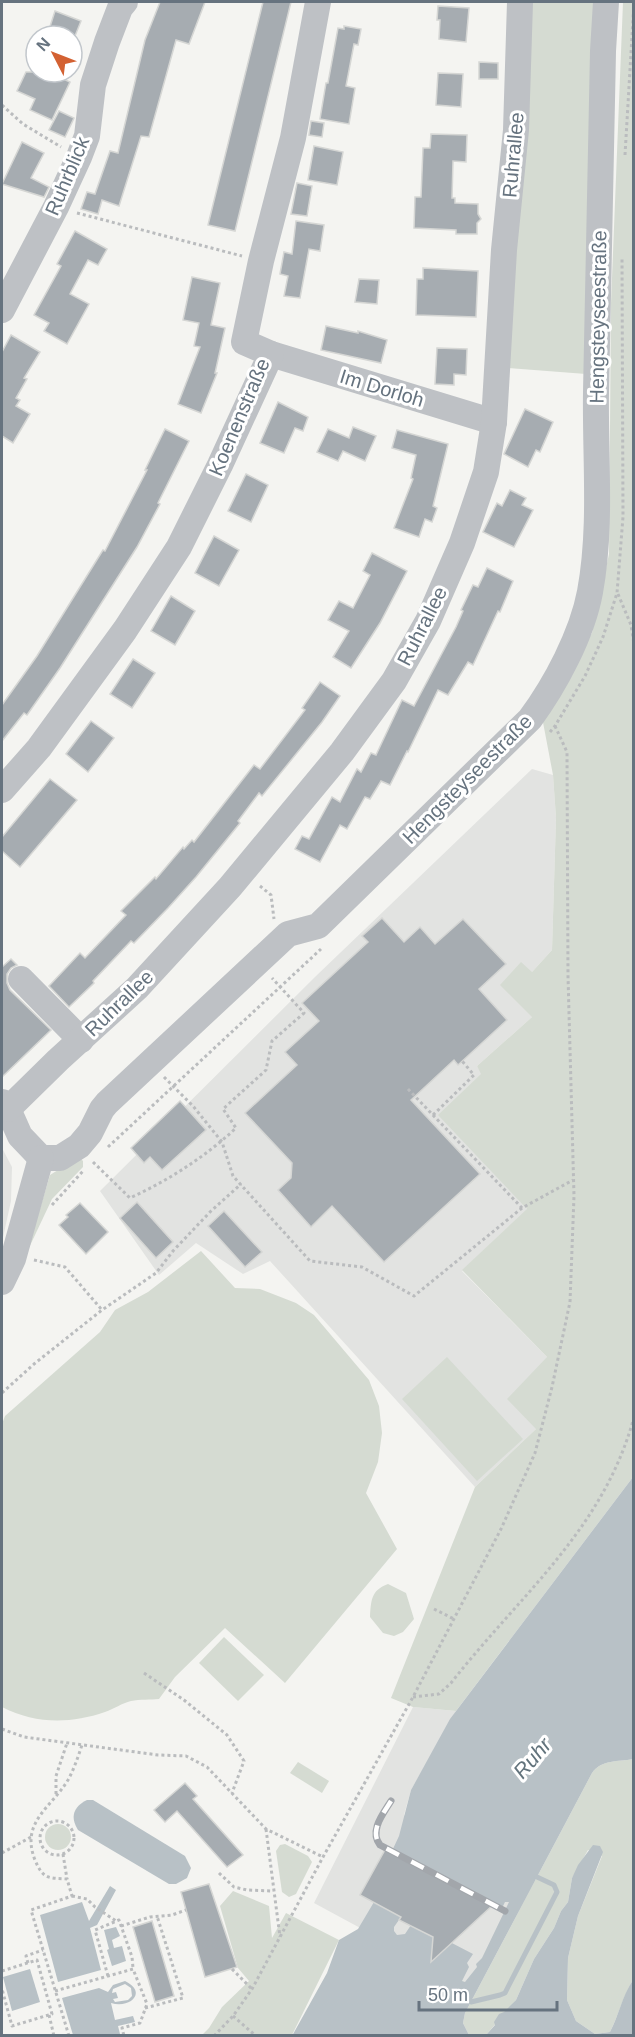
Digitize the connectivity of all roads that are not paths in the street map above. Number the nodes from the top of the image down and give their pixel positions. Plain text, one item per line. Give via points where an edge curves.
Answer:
1 (125, 2) edge
2 (318, 2) edge
3 (520, 2) edge
4 (606, 2) edge
5 (2, 310) edge
6 (271, 354) junction
7 (494, 422) junction
8 (2, 790) edge
9 (21, 979) dead end
10 (81, 1040) junction
11 (5, 1105) edge
12 (41, 1158) junction
13 (2, 1282) edge

1 - 5 street, Ruhrblick via 93,85 87,136 79,157
2 - 6 street, Koenenstraße via 292,138 244,342
3 - 7 street, Ruhrallee via 516,130
4 - 12 street, Hengsteyseestraße via 596,548 590,595 577,634 530,719 318,926 288,934 102,1109 90,1133 86,1154
6 - 7 street, Im Dorloh
6 - 8 street, Koenenstraße via 179,547 125,630 39,748
7 - 10 street, Ruhrallee via 483,483 462,543 428,621 394,681 342,752 243,872 137,988
9 - 10 street
10 - 11 street, Ruhrallee
11 - 12 street via 20,1136
12 - 13 street via 13,1258

